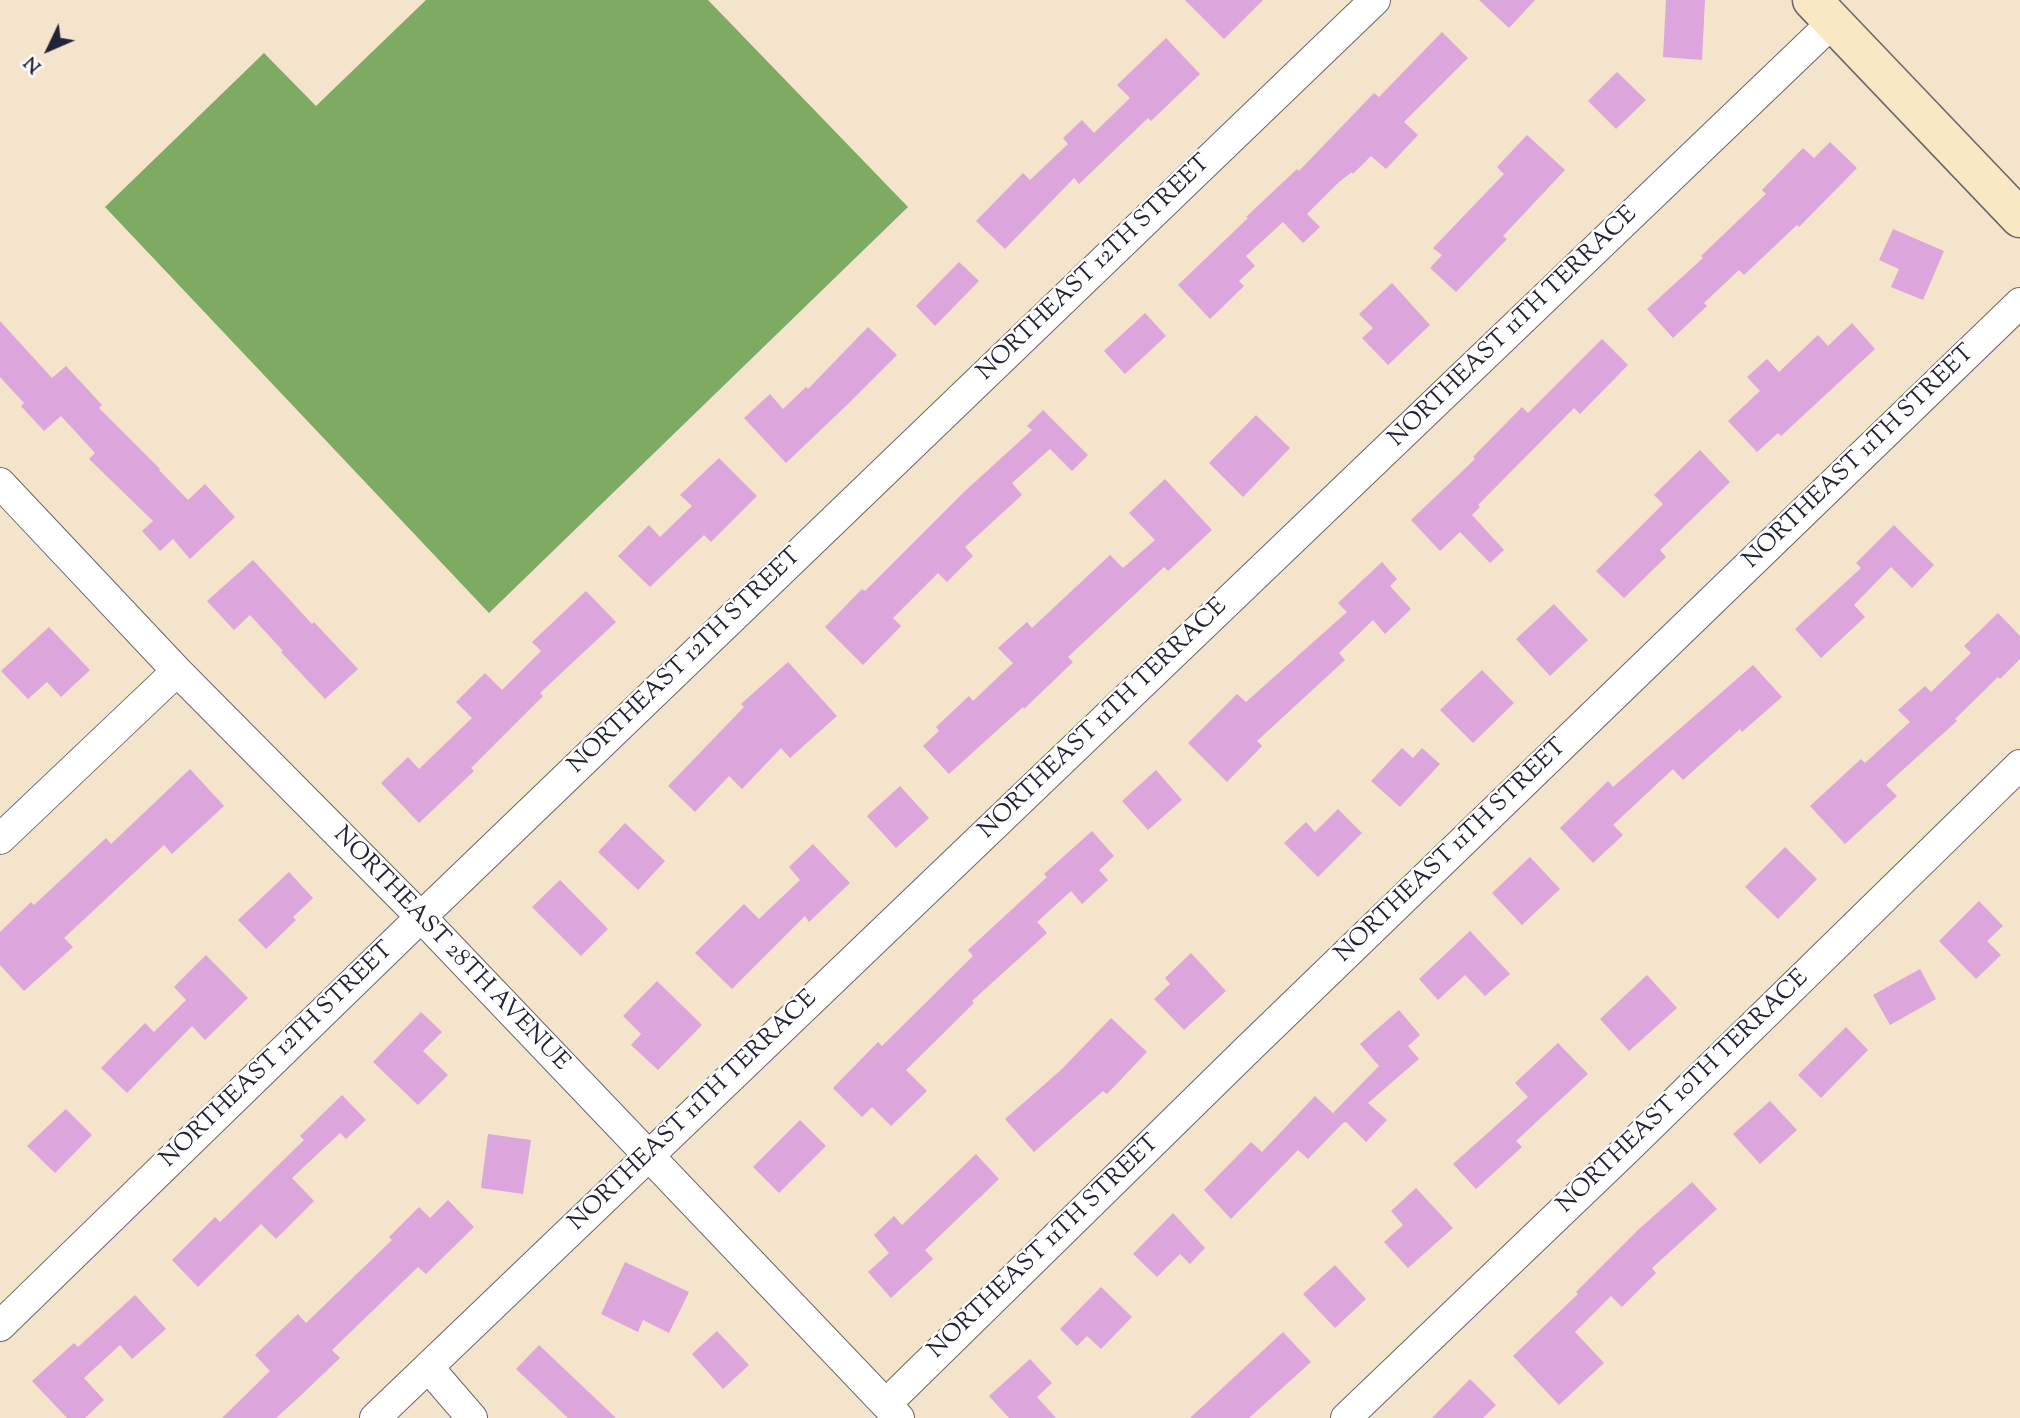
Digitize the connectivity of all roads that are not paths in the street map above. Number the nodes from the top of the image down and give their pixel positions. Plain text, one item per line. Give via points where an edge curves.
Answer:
1 (1375, 0) edge
2 (1822, 11) edge
3 (2020, 218) edge
4 (2020, 303) edge
5 (0, 483) edge
6 (177, 671) junction
7 (2020, 765) edge
8 (0, 839) edge
9 (421, 917) junction
10 (648, 1157) junction
11 (0, 1326) edge
12 (428, 1367) junction
13 (893, 1411) edge
14 (375, 1418) edge
15 (472, 1418) edge
16 (1346, 1418) edge

1 - 9 street, NORTHEAST 12TH STREET
2 - 3 main road
2 - 10 street, NORTHEAST 11TH TERRACE
4 - 13 street, NORTHEAST 11TH STREET via 1257,1041
5 - 6 street, NORTHEAST 28TH AVENUE
6 - 8 street
6 - 9 street, NORTHEAST 28TH AVENUE
7 - 16 street, NORTHEAST 10TH TERRACE
9 - 10 street, NORTHEAST 28TH AVENUE
9 - 11 street, NORTHEAST 12TH STREET
10 - 12 street, NORTHEAST 11TH TERRACE
10 - 13 street, NORTHEAST 28TH AVENUE
12 - 14 street, NORTHEAST 11TH TERRACE
12 - 15 street

